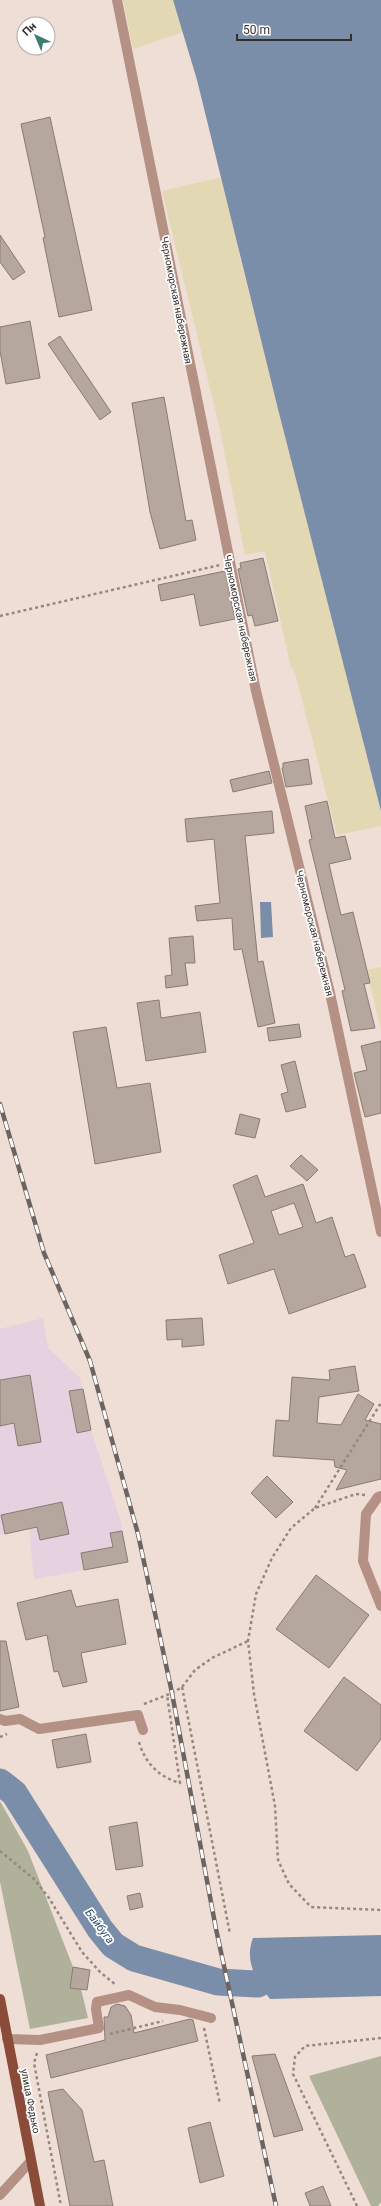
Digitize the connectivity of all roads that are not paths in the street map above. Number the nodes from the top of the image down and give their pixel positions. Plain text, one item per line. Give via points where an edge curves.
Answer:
1 (117, 0) edge
2 (381, 1232) edge
3 (379, 1497) edge
4 (381, 1606) edge
5 (0, 1719) edge
6 (140, 1733) road end
7 (0, 1999) edge
8 (206, 2017) road end
9 (7, 2039) junction
10 (30, 2162) junction
11 (0, 2195) edge
12 (40, 2206) edge

1 - 2 street, Черноморская набережная via 256,691 330,993
3 - 4 street via 366,1514 363,1561
5 - 6 street via 5,1722 20,1719 39,1729 138,1715
7 - 9 main road, улица Федько
8 - 9 street via 155,2007 129,1995 97,2002 99,2028 40,2040
9 - 10 main road, улица Федько
10 - 11 street
10 - 12 main road, улица Федько

